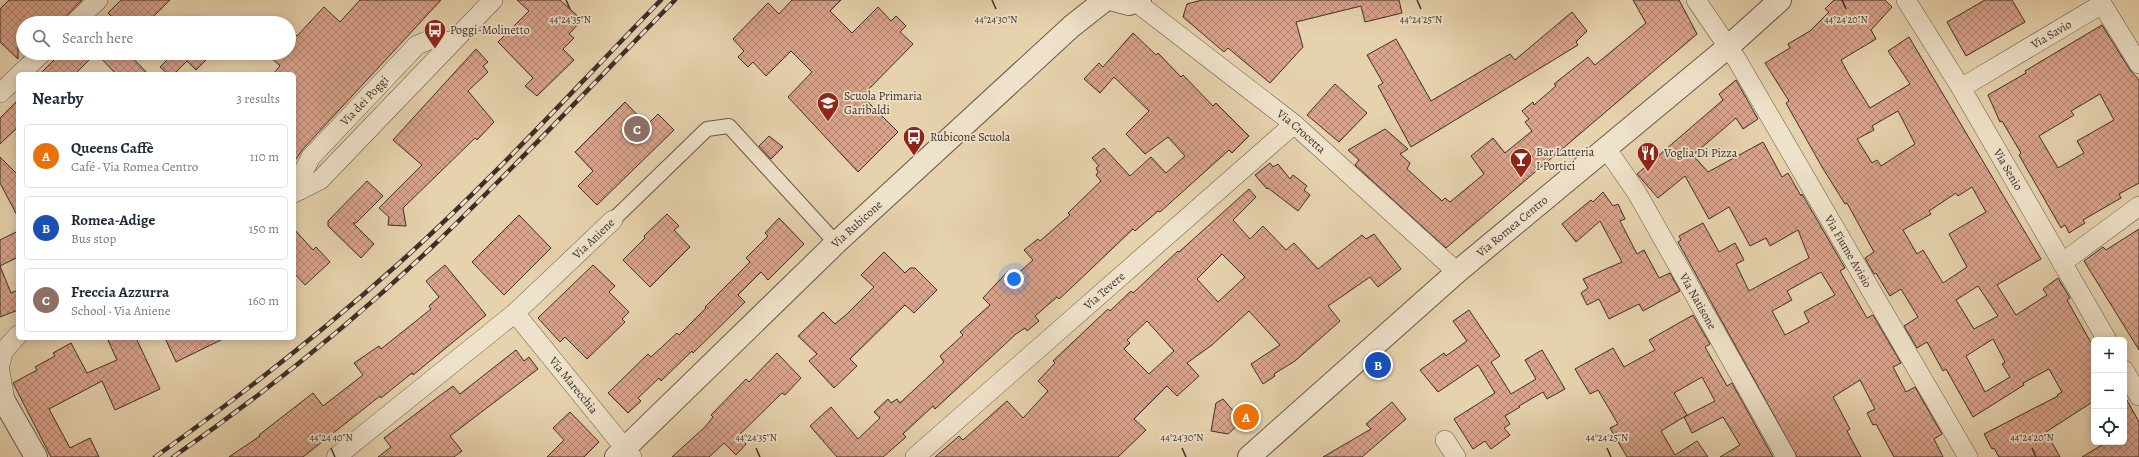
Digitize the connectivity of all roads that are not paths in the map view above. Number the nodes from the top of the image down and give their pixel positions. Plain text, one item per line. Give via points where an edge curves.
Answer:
1 (98, 0) edge
2 (493, 0) edge
3 (1106, 0) edge
4 (1114, 0) edge
5 (1696, 0) edge
6 (1780, 0) edge
7 (1906, 0) edge
8 (1138, 1) edge
9 (81, 16) edge
10 (1728, 47) junction
11 (35, 60) edge
12 (2139, 64) edge
13 (22, 72) edge
14 (16, 78) edge
15 (1961, 88) junction
16 (0, 93) edge
17 (1294, 124) junction
18 (1606, 148) junction
19 (297, 191) edge
20 (2139, 206) edge
21 (613, 220) joint
22 (836, 243) junction
23 (2062, 263) junction
24 (1457, 272) junction
25 (515, 312) junction
26 (16, 334) edge
27 (16, 336) edge
28 (2105, 337) edge
29 (0, 338) edge
30 (0, 365) edge
31 (0, 371) edge
32 (2126, 373) edge
33 (2139, 396) edge
34 (2, 409) edge
35 (1445, 440) dead end
36 (624, 454) edge
37 (18, 457) edge
38 (36, 457) edge
39 (336, 457) edge
40 (915, 457) edge
41 (1249, 457) edge
42 (1456, 457) edge
43 (1786, 457) edge
44 (1968, 457) edge

1 - 9 street
2 - 19 street, Via dei Poggi via 452,42 432,39 417,45 311,157
3 - 22 street, Via Rubicone via 1072,26
4 - 8 street via 1122,4
5 - 10 street, Via Fiume Avisio
6 - 10 street, Via Romea Centro
7 - 15 street, Via Senio
8 - 17 street, Via Crocetta
10 - 18 street, Via Romea Centro
10 - 44 street, Via Fiume Avisio
11 - 13 street
12 - 15 street, Via Savio via 2102,4
14 - 16 street
15 - 23 street, Via Senio
17 - 24 street, Via Crocetta
17 - 40 street, Via Tevere
18 - 24 street, Via Romea Centro
18 - 43 street, Via Natisone via 1637,193
20 - 23 street
21 - 22 street, Via Aniene via 707,129 729,126
21 - 25 street, Via Aniene
22 - 36 street, Via Rubicone
23 - 28 street, Via Senio
24 - 41 street, Via Romea Centro
25 - 36 street, Via Marecchia
25 - 39 street, Via Aniene
26 - 29 street
27 - 30 street via 3,352
31 - 34 street
32 - 33 street
34 - 37 street
34 - 38 street
35 - 42 street

